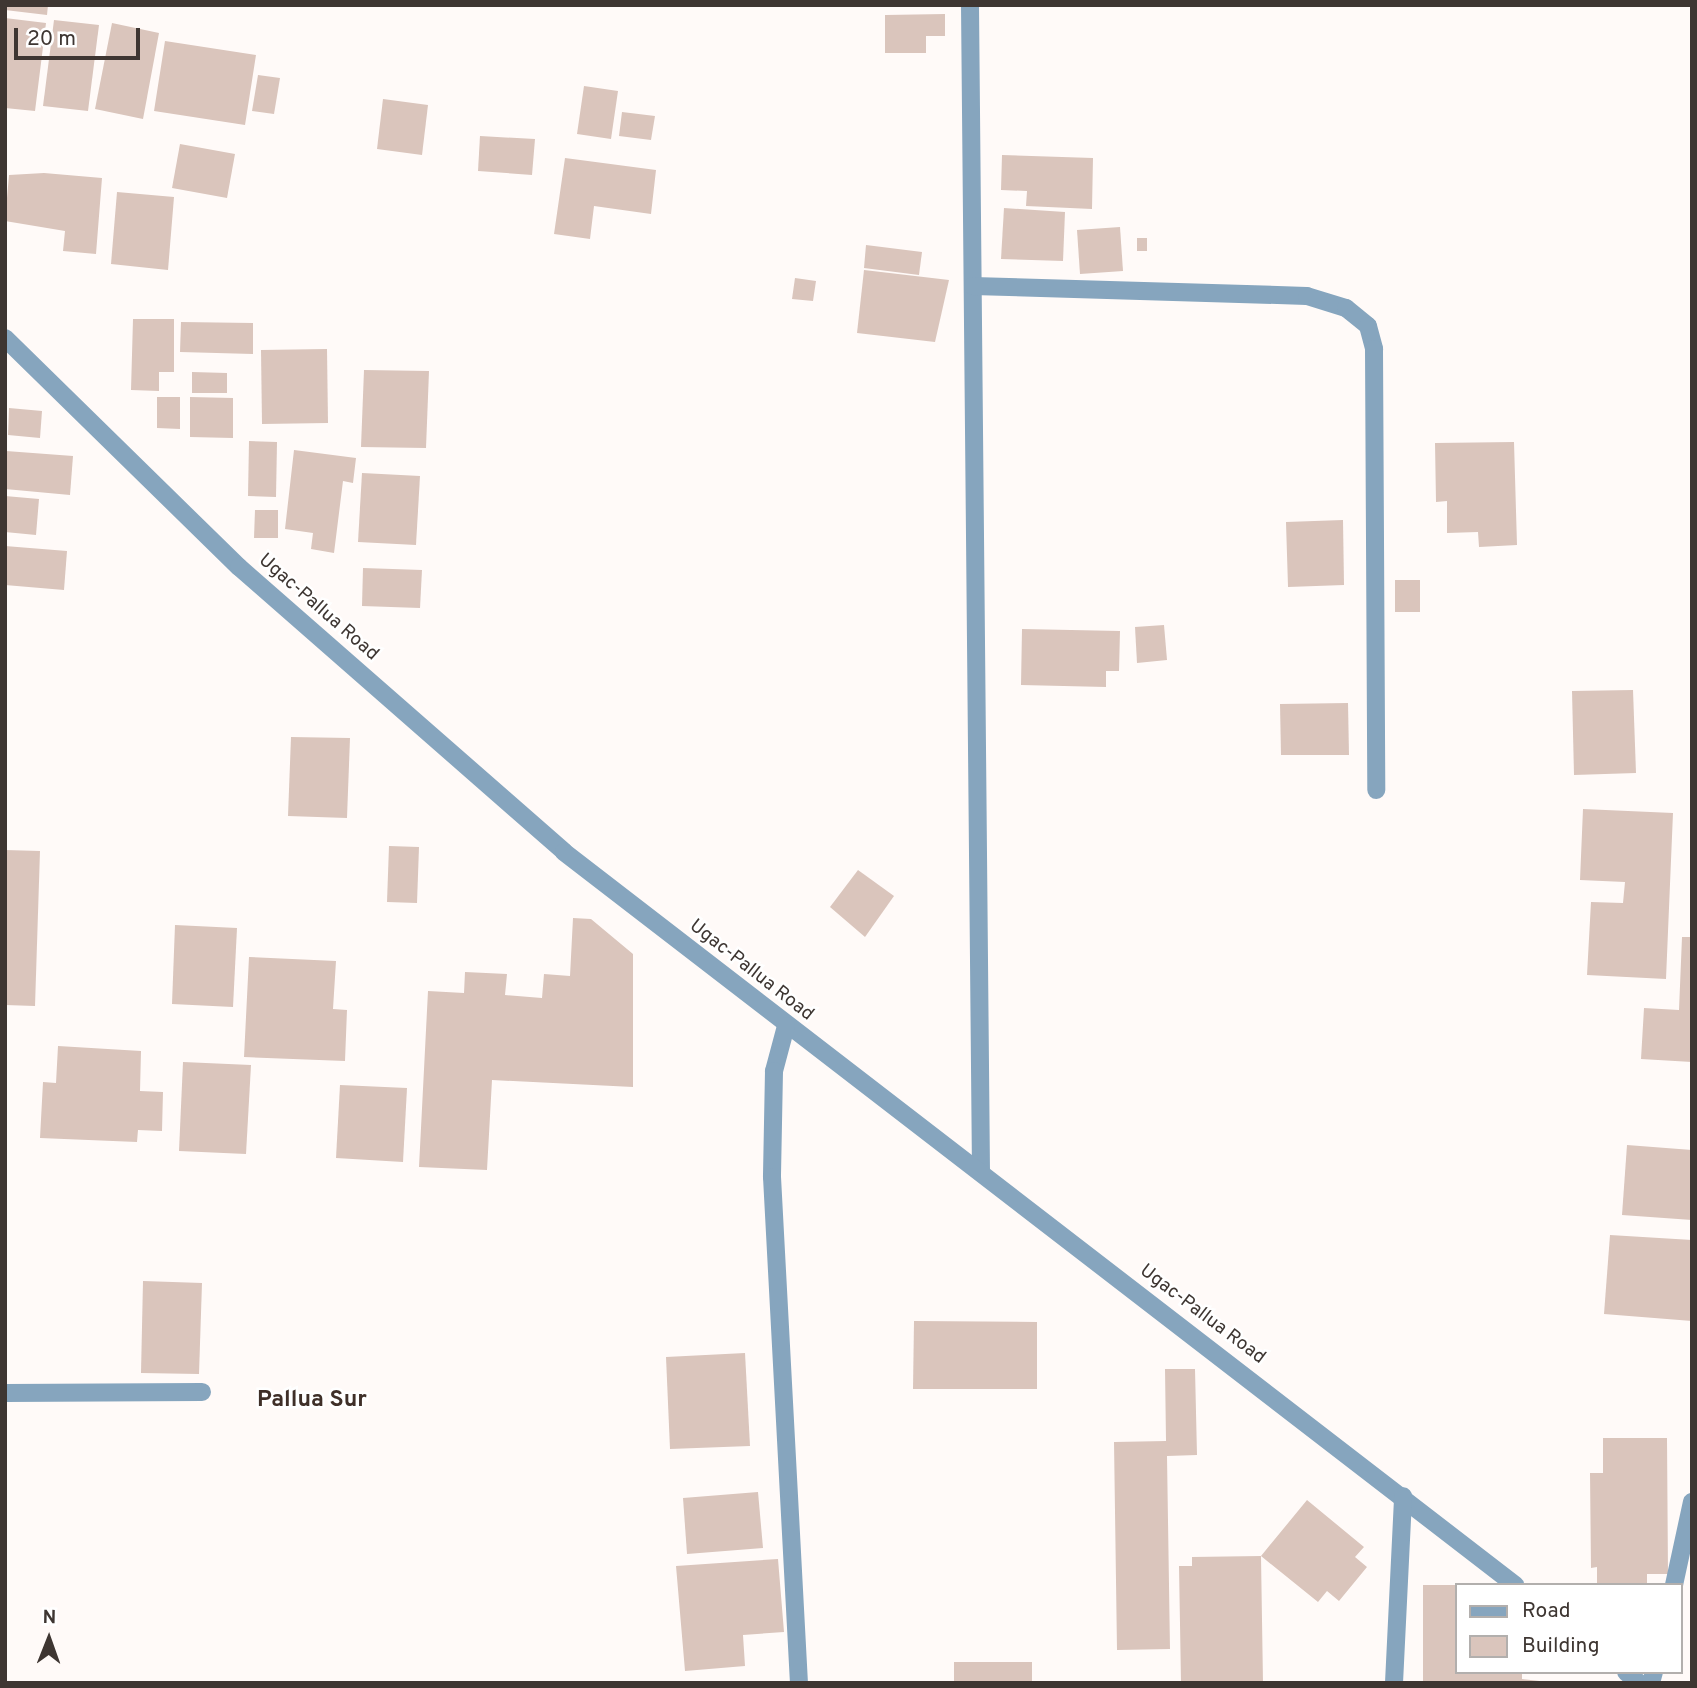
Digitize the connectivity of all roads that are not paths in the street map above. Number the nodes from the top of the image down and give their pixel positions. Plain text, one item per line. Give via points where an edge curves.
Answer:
1 (970, 5) edge
2 (973, 286) junction
3 (5, 338) edge
4 (1376, 790) dead end
5 (786, 1026) junction
6 (981, 1172) junction
7 (202, 1392) dead end
8 (5, 1393) edge
9 (1403, 1496) junction
10 (1692, 1502) edge
11 (1512, 1583) edge
12 (1674, 1583) edge
13 (799, 1683) edge
14 (1394, 1683) edge

1 - 2 street
2 - 4 street via 1307,296 1346,308 1368,326 1374,349
2 - 6 street
3 - 5 street, Ugac-Pallua Road via 250,576 564,852
5 - 6 street, Ugac-Pallua Road
5 - 13 street via 774,1071 772,1177
6 - 9 street, Ugac-Pallua Road
7 - 8 street
9 - 11 street, Ugac-Pallua Road
9 - 14 street
10 - 12 street

